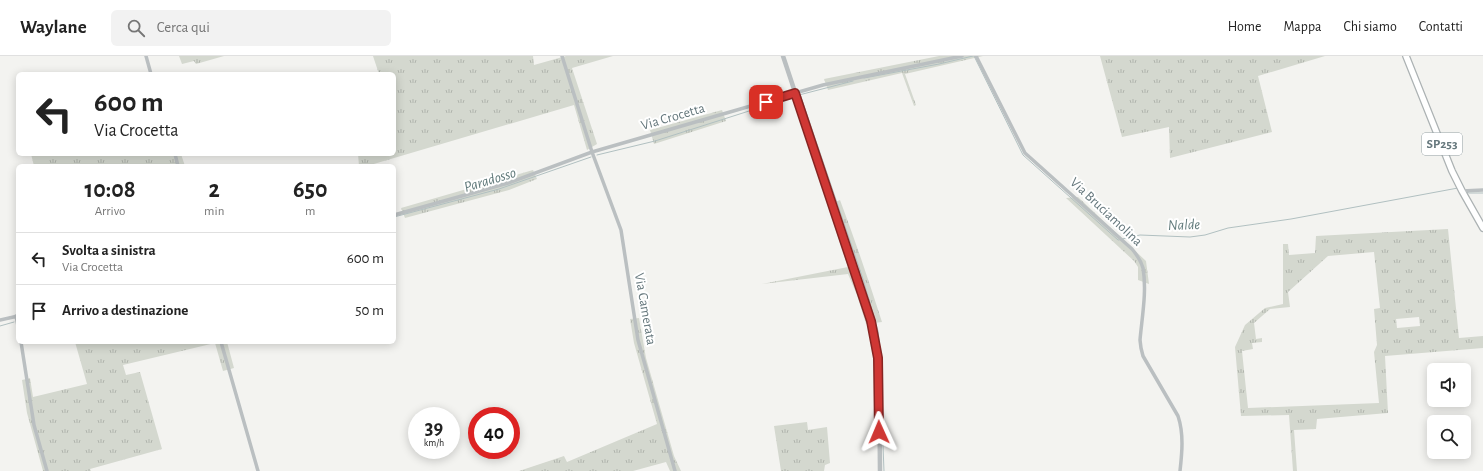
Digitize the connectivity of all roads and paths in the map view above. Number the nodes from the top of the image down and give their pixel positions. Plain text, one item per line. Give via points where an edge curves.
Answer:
1 (146, 56) edge
2 (562, 56) edge
3 (783, 56) edge
4 (962, 56) edge
5 (976, 56) edge
6 (1406, 56) edge
7 (150, 72) edge
8 (795, 93) junction
9 (592, 152) junction
10 (1483, 190) edge
11 (1462, 191) junction
12 (396, 214) edge
13 (1483, 228) edge
14 (16, 316) edge
15 (0, 320) edge
16 (21, 344) edge
17 (222, 344) edge
18 (47, 471) edge
19 (258, 471) edge
20 (675, 471) edge
21 (880, 471) edge
22 (1180, 471) edge

1 - 7 street
2 - 9 street, Via Camerata
3 - 8 street
4 - 8 street, Via Crocetta via 848,79
5 - 22 street, Via Bruciamolina via 1025,154 1139,259 1143,268 1144,286 1140,348 1181,424
6 - 11 main road, SP253
8 - 9 street, Via Crocetta
8 - 21 street via 871,321 878,358
9 - 12 street, Via Crocetta via 508,183
9 - 20 street, Via Camerata via 621,230 638,340
10 - 11 street
11 - 13 main road, SP253
14 - 15 street
16 - 18 street via 34,425
17 - 19 street

